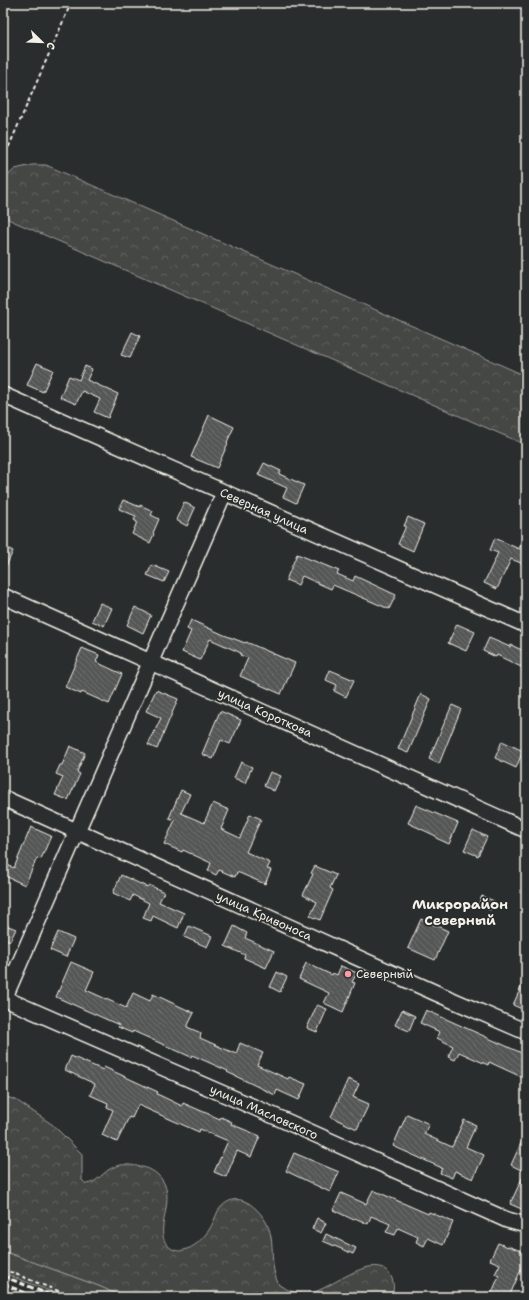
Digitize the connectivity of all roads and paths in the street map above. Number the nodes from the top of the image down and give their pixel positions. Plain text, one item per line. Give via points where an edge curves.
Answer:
1 (70, 3) edge
2 (3, 160) edge
3 (3, 395) edge
4 (224, 493) junction
5 (3, 596) edge
6 (526, 625) edge
7 (151, 662) junction
8 (3, 798) edge
9 (526, 830) edge
10 (78, 832) junction
11 (4, 999) edge
12 (526, 1032) edge
13 (526, 1224) edge
14 (3, 1269) edge
15 (73, 1297) edge

1 - 2 path
3 - 4 street, Северная улица
4 - 6 street, Северная улица
4 - 7 street
5 - 7 street, улица Короткова
7 - 9 street, улица Короткова
7 - 10 street
8 - 10 street, улица Кривоноса
10 - 11 street
10 - 12 street, улица Кривоноса
11 - 13 street, улица Масловского via 507,1220
14 - 15 path

